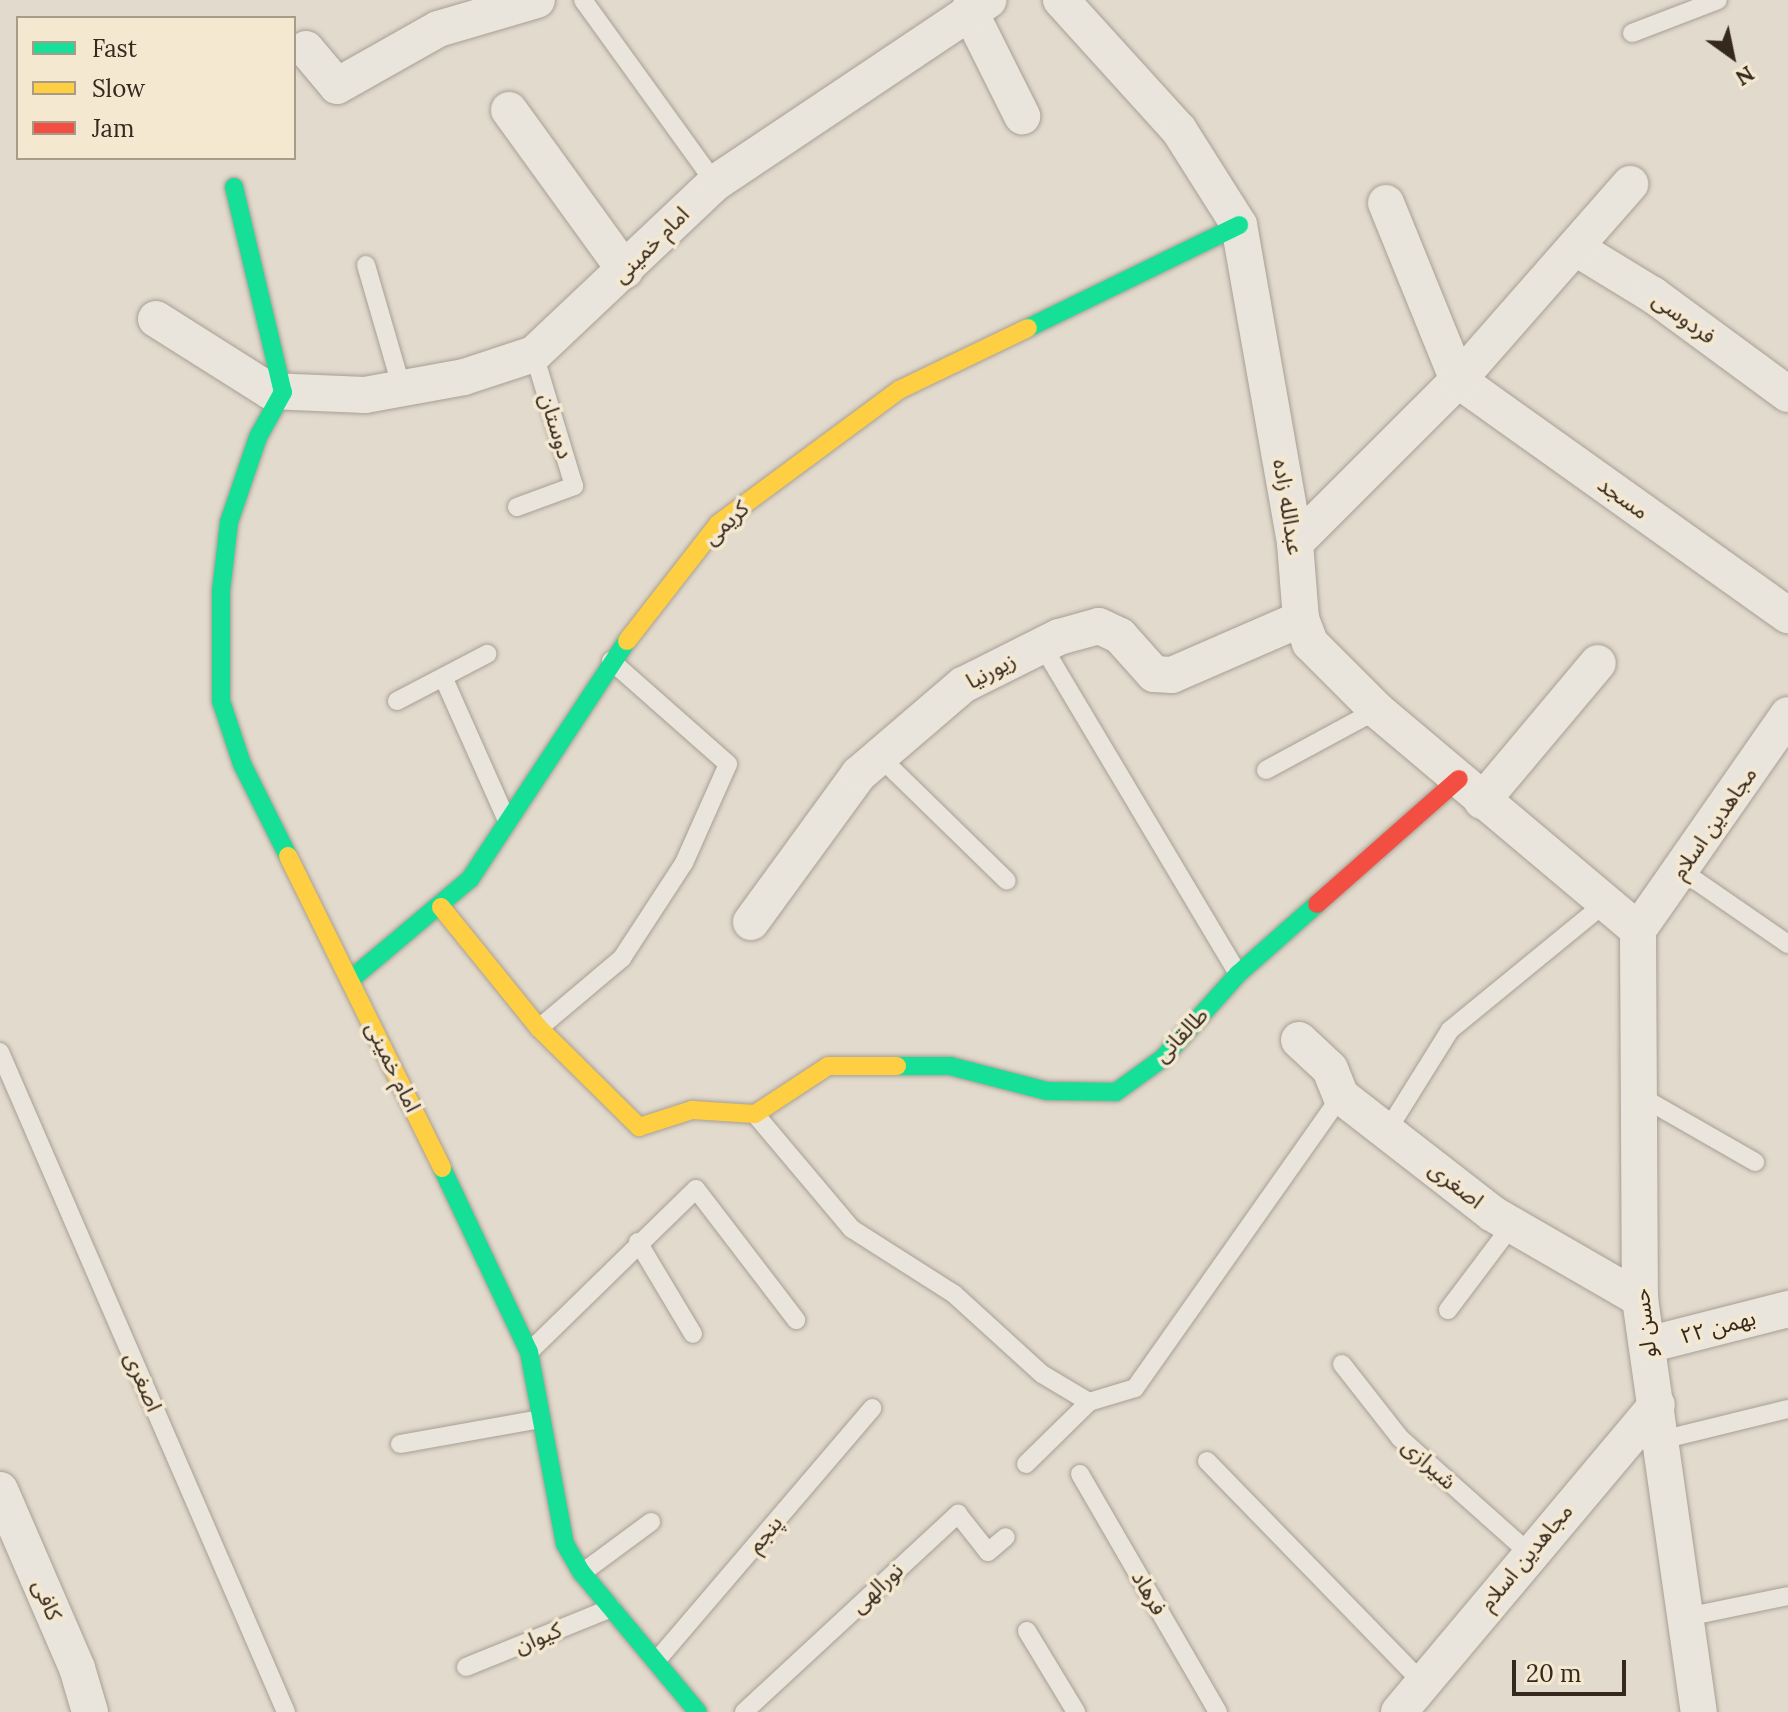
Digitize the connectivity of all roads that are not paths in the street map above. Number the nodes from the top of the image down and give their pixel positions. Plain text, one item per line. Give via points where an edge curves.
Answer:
1 (537, 0) edge
2 (583, 0) edge
3 (1061, 0) edge
4 (1718, 0) edge
5 (978, 5) edge
6 (1632, 33) dead end
7 (306, 49) dead end
8 (509, 110) dead end
9 (1022, 116) dead end
10 (715, 183) junction
11 (1630, 184) dead end
12 (234, 187) dead end
13 (1386, 203) dead end
14 (1239, 225) junction
15 (1576, 248) junction
16 (366, 265) dead end
17 (625, 270) junction
18 (156, 319) dead end
19 (534, 354) junction
20 (1458, 380) junction
21 (402, 389) junction
22 (283, 392) junction
23 (1788, 394) edge
24 (517, 507) dead end
25 (1295, 543) junction
26 (1788, 615) edge
27 (1301, 619) junction
28 (1042, 645) junction
29 (487, 654) dead end
30 (611, 661) junction
31 (1598, 663) dead end
32 (444, 679) junction
33 (397, 701) dead end
34 (1377, 710) junction
35 (1788, 715) edge
36 (880, 757) junction
37 (1266, 770) dead end
38 (1470, 790) junction
39 (509, 824) junction
40 (1682, 871) junction
41 (1007, 881) dead end
42 (1605, 903) junction
43 (441, 907) junction
44 (751, 922) dead end
45 (1638, 930) junction
46 (1788, 944) edge
47 (1238, 974) junction
48 (350, 980) junction
49 (539, 1028) junction
50 (1299, 1040) dead end
51 (0, 1052) edge
52 (1638, 1095) junction
53 (1341, 1096) junction
54 (755, 1114) junction
55 (1387, 1131) junction
56 (1755, 1162) dead end
57 (1512, 1225) junction
58 (638, 1242) junction
59 (1640, 1299) junction
60 (1788, 1309) edge
61 (1448, 1310) dead end
62 (796, 1320) dead end
63 (693, 1334) dead end
64 (1647, 1345) junction
65 (529, 1352) junction
66 (1342, 1364) dead end
67 (1089, 1402) junction
68 (1657, 1405) junction
69 (872, 1408) dead end
70 (1788, 1409) edge
71 (544, 1418) junction
72 (1661, 1440) junction
73 (400, 1444) dead end
74 (1207, 1461) dead end
75 (1026, 1464) dead end
76 (1080, 1474) dead end
77 (0, 1490) edge
78 (651, 1522) dead end
79 (1006, 1537) dead end
80 (1528, 1552) junction
81 (582, 1573) junction
82 (1788, 1596) edge
83 (611, 1608) junction
84 (1686, 1617) junction
85 (1027, 1631) dead end
86 (658, 1659) junction
87 (466, 1667) dead end
88 (1424, 1684) junction
89 (90, 1712) edge
90 (286, 1712) edge
91 (698, 1712) edge
92 (744, 1712) edge
93 (1076, 1712) edge
94 (1218, 1712) edge
95 (1399, 1712) edge
96 (1699, 1712) edge

1 - 7 street via 438,29 337,86
2 - 10 lane
3 - 14 street, عبدالله زاده via 1179,130
4 - 6 lane
5 - 9 street
5 - 10 street, امام خمینی
8 - 17 street
10 - 17 street, امام خمینی
11 - 15 street
12 - 22 street
13 - 20 street
14 - 25 street, عبدالله زاده
14 - 30 street, کریمی via 899,390 718,524
15 - 20 street
15 - 23 street, فردوسی via 1653,295
16 - 21 lane
17 - 19 street, امام خمینی
18 - 22 street, امام خمینی via 270,391
19 - 21 street, امام خمینی via 464,377
19 - 24 lane, دوستان via 574,486
20 - 25 street
20 - 26 street, مسجد
21 - 22 street, امام خمینی via 365,395
22 - 48 street, امام خمینی via 258,437 229,522 221,591 221,701 242,764
25 - 27 street, عبدالله زاده
27 - 28 street, زیورنیا via 1172,675 1154,674 1120,636 1099,626
27 - 34 street, عبدالله زاده via 1310,643
28 - 36 street, زیورنیا via 963,685
28 - 47 lane
29 - 32 lane
30 - 39 street, کریمی
30 - 49 lane via 728,764 684,863 622,958
31 - 38 street
32 - 33 lane
32 - 39 lane
34 - 37 lane
34 - 38 street, عبدالله زاده
35 - 40 street, مجاهدین اسلام
36 - 41 lane
36 - 44 street, زیورنیا via 859,774
38 - 42 street, عبدالله زاده
38 - 47 street, طالقانی
39 - 43 street, کریمی via 470,879
40 - 45 street, مجاهدین اسلام
40 - 46 lane
42 - 45 street, عبدالله زاده
42 - 55 lane via 1450,1030
43 - 48 street, کریمی
43 - 49 street
45 - 52 street, حسن لو
47 - 54 street, طالقانی via 1163,1058 1116,1092 1047,1091 950,1066 828,1066
48 - 65 street, امام خمینی
49 - 54 street via 639,1127 692,1110
50 - 53 street, اصغری via 1330,1069
51 - 90 lane, اصغری
52 - 56 lane
52 - 59 street, حسن لو
53 - 55 street, اصغری
53 - 67 lane via 1135,1388
54 - 67 lane via 852,1229 954,1294 1042,1374
55 - 57 street, اصغری
57 - 59 street, اصغری
57 - 61 lane
58 - 62 lane via 696,1189
58 - 63 lane
58 - 65 lane
59 - 64 street, حسن لو
60 - 64 street, ۲۲ بهمن
64 - 68 street, حسن لو
65 - 71 street, امام خمینی
66 - 80 lane, شیرازی via 1400,1438
67 - 75 lane
68 - 72 street, حسن لو
68 - 80 street, مجاهدین اسلام
69 - 86 lane, پنجم
70 - 72 lane
71 - 73 lane
71 - 81 street, امام خمینی via 565,1544
72 - 84 street, حسن لو
74 - 88 lane
76 - 94 lane, فرهاد
77 - 89 street, کافی via 77,1668
78 - 81 lane
79 - 92 lane, نورالهی via 988,1552 958,1514
80 - 88 street, مجاهدین اسلام
81 - 83 street, امام خمینی
82 - 84 lane
83 - 86 street, امام خمینی
83 - 87 lane, کیوان
84 - 96 street, حسن لو
85 - 93 lane
86 - 91 street, امام خمینی
88 - 95 street, مجاهدین اسلام

